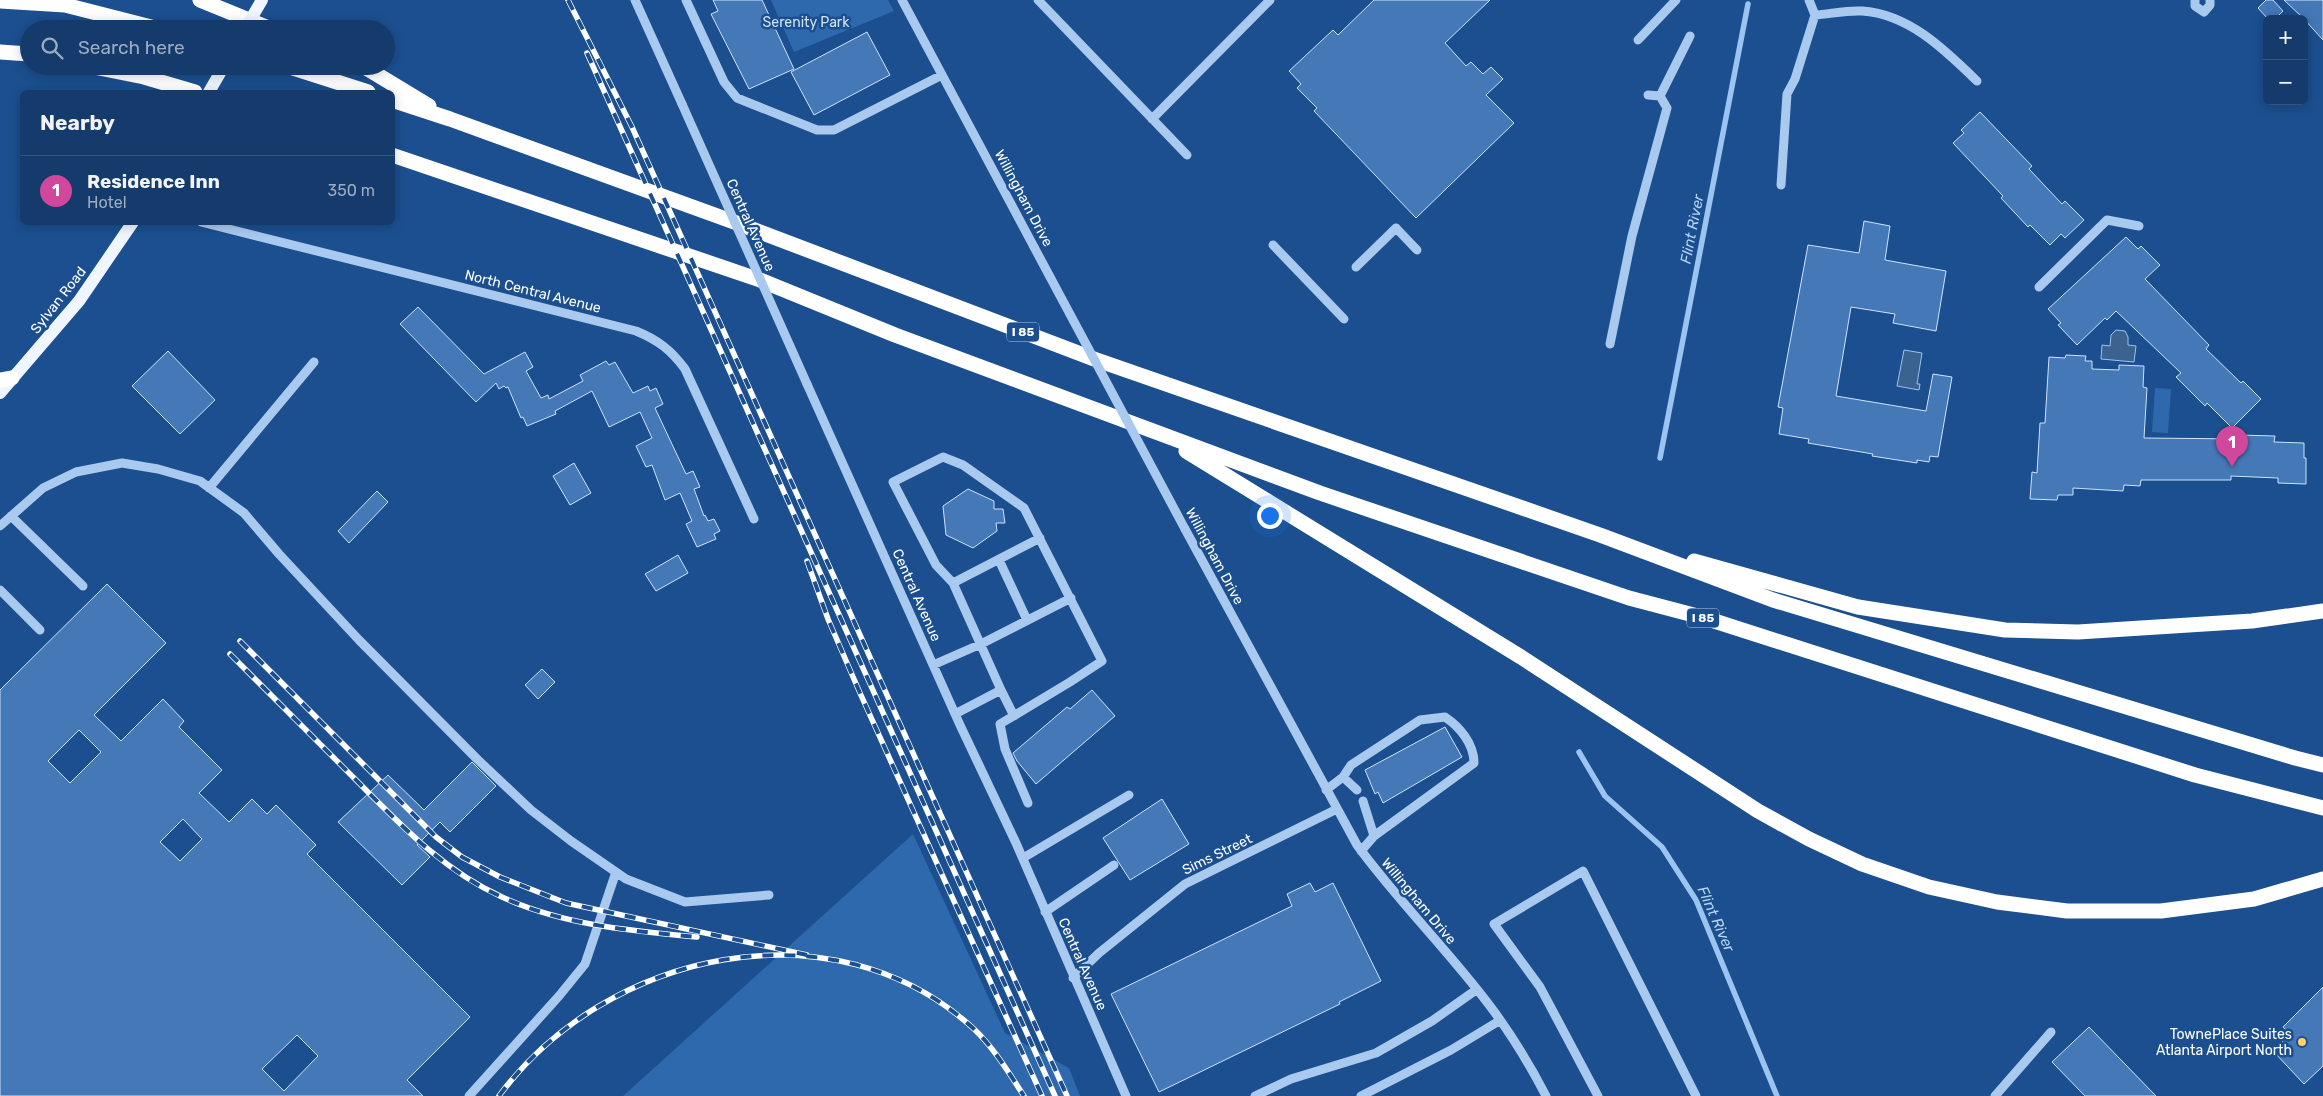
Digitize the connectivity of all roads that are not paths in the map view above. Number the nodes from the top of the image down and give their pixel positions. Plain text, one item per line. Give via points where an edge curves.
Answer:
1 (200, 0) edge
2 (262, 0) edge
3 (636, 0) edge
4 (686, 0) edge
5 (902, 0) edge
6 (1038, 0) edge
7 (1270, 0) edge
8 (1676, 0) edge
9 (1809, 0) edge
10 (2195, 0) edge
11 (2210, 0) edge
12 (0, 1) edge
13 (1816, 15) junction
14 (124, 20) edge
15 (249, 20) edge
16 (250, 20) edge
17 (1690, 36) dead end
18 (1638, 40) dead end
19 (0, 52) edge
20 (20, 53) edge
21 (134, 75) edge
22 (219, 75) edge
23 (315, 75) edge
24 (379, 75) edge
25 (942, 75) junction
26 (1977, 81) dead end
27 (188, 90) edge
28 (210, 90) edge
29 (362, 90) edge
30 (1648, 95) dead end
31 (1660, 96) junction
32 (395, 101) edge
33 (450, 119) junction
34 (1152, 119) junction
35 (1187, 155) dead end
36 (395, 156) edge
37 (1781, 185) dead end
38 (131, 225) edge
39 (213, 225) edge
40 (2138, 226) dead end
41 (1273, 246) dead end
42 (1417, 250) dead end
43 (1356, 266) dead end
44 (2039, 286) dead end
45 (1344, 320) dead end
46 (1610, 344) dead end
47 (314, 362) dead end
48 (6, 379) edge
49 (0, 392) edge
50 (1157, 433) junction
51 (209, 488) junction
52 (11, 516) junction
53 (754, 520) dead end
54 (0, 526) edge
55 (1600, 535) junction
56 (1040, 538) junction
57 (999, 560) junction
58 (953, 583) junction
59 (83, 586) dead end
60 (0, 590) edge
61 (1071, 598) junction
62 (2323, 611) edge
63 (1027, 620) junction
64 (40, 630) dead end
65 (981, 644) junction
66 (933, 665) junction
67 (1001, 690) junction
68 (955, 714) junction
69 (1014, 716) junction
70 (2323, 765) edge
71 (1343, 777) junction
72 (1326, 790) junction
73 (1357, 790) dead end
74 (1128, 795) dead end
75 (1363, 801) dead end
76 (1028, 803) dead end
77 (2323, 808) edge
78 (1337, 809) junction
79 (1374, 836) junction
80 (1361, 851) junction
81 (1022, 858) junction
82 (1114, 865) dead end
83 (616, 872) junction
84 (2323, 879) edge
85 (769, 895) dead end
86 (1045, 912) junction
87 (1073, 978) junction
88 (1476, 990) junction
89 (1499, 1021) junction
90 (2051, 1032) dead end
91 (469, 1096) edge
92 (1126, 1096) edge
93 (1255, 1096) edge
94 (1361, 1096) edge
95 (1546, 1096) edge
96 (1598, 1096) edge
97 (1696, 1096) edge
98 (1995, 1096) edge

1 - 15 highway
2 - 16 main road, bridge
3 - 66 street, Central Avenue, bridge
4 - 25 street via 724,82 737,98 817,130 834,130
5 - 25 street, Willingham Drive
6 - 34 street
7 - 34 street
8 - 18 street
9 - 13 street
10 - 11 street via 2195,6 2204,12
12 - 14 highway via 65,5
13 - 26 street via 1862,11 1899,18 1942,47
13 - 37 street via 1787,94
17 - 31 street
19 - 20 highway
21 - 27 highway
22 - 28 main road
23 - 29 highway
24 - 33 highway
25 - 72 street, Willingham Drive, bridge
30 - 31 street
31 - 46 street via 1667,108 1632,236
32 - 33 highway, I 85
33 - 55 highway, I 85 via 734,222 1094,359
34 - 35 street
36 - 50 highway, I 85 via 760,280 895,335
38 - 48 main road, Sylvan Road via 78,301
39 - 53 street, North Central Avenue via 636,331 657,340 673,353 685,370
40 - 44 street via 2107,220
41 - 45 street
42 - 43 street via 1396,228
47 - 51 street
48 - 49 main road, Sylvan Road
50 - 77 highway, I 85 via 1320,493 1629,598 1705,618 2195,775
50 - 84 highway via 1521,657 1758,811 1862,864 1929,887 1997,902 2067,911 2161,912 2254,899
51 - 52 street via 200,481 122,463 76,472 43,488
51 - 83 street via 244,513 359,640 478,760 531,810
52 - 54 street
52 - 59 street
55 - 62 highway via 1858,607 2005,630 2078,632 2252,621
55 - 70 highway, I 85 via 1773,600
56 - 57 street
56 - 58 street via 1024,508 963,465 943,457 892,482 936,565
56 - 61 street
57 - 58 street
57 - 63 street
58 - 65 street
60 - 64 street
61 - 63 street
61 - 69 street via 1102,660
63 - 65 street
65 - 66 street
65 - 67 street
66 - 68 street, Central Avenue
67 - 68 street
67 - 69 street
68 - 81 street, Central Avenue
69 - 76 street via 1000,724 1005,749
71 - 72 street
71 - 73 street
71 - 79 street via 1351,765 1420,720 1445,717 1458,725 1474,752 1474,763
72 - 78 street, Willingham Drive
74 - 81 street
75 - 79 street
78 - 80 street, Willingham Drive
78 - 87 street, Sims Street via 1185,884
79 - 80 street
80 - 88 street, Willingham Drive via 1388,888
81 - 86 street, Central Avenue
82 - 86 street
83 - 85 street via 685,902
83 - 91 street via 585,964
86 - 87 street, Central Avenue
87 - 92 street, Central Avenue
88 - 89 street, Willingham Drive
88 - 93 street via 1376,1053 1291,1080
89 - 94 street via 1451,1050
89 - 95 street, Willingham Drive
90 - 98 street
96 - 97 street via 1540,987 1494,924 1583,871

